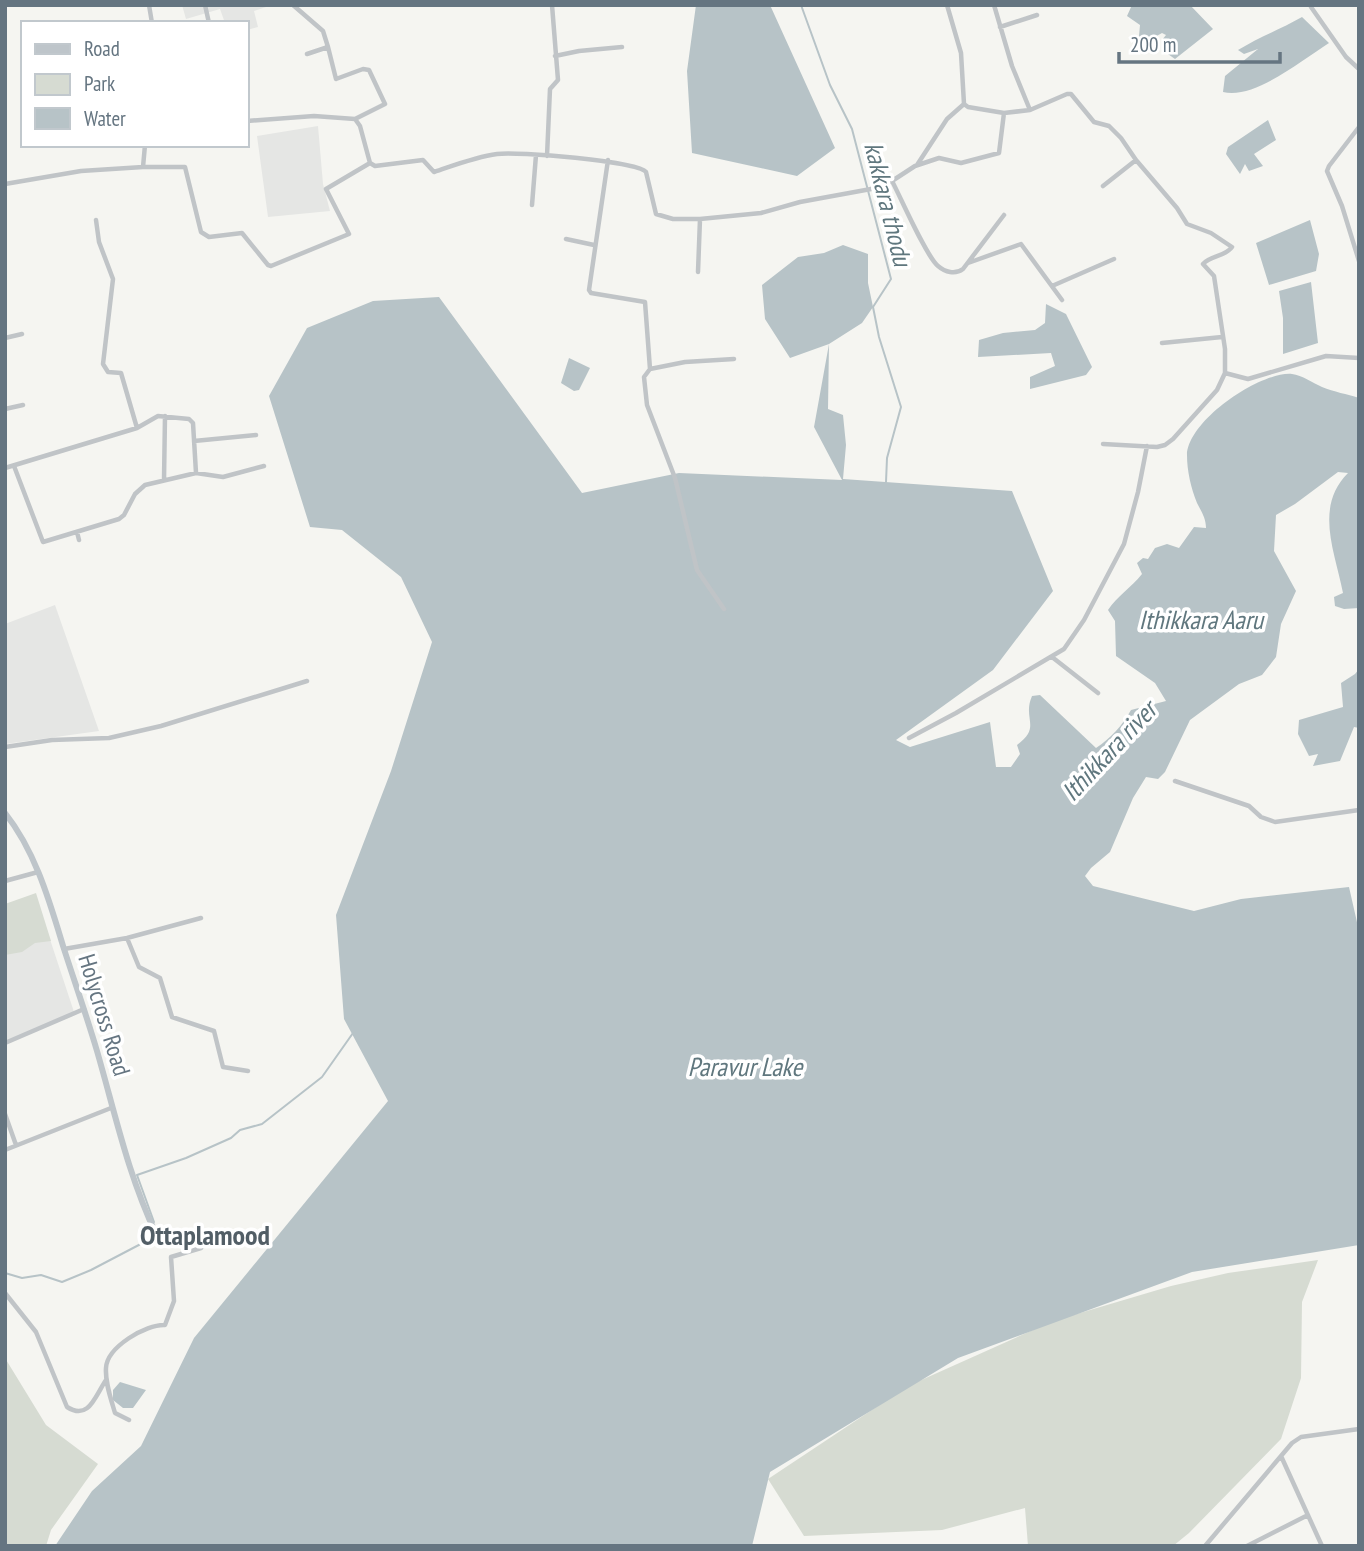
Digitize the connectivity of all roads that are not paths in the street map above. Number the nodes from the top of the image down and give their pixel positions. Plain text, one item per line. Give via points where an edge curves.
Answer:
1 (293, 5) edge
2 (552, 5) edge
3 (947, 5) edge
4 (994, 5) edge
5 (1311, 7) edge
6 (1037, 15) dead end
7 (1000, 27) junction
8 (328, 47) junction
9 (622, 47) dead end
10 (307, 54) dead end
11 (555, 56) junction
12 (1359, 69) edge
13 (964, 104) junction
14 (1030, 110) junction
15 (1004, 113) junction
16 (355, 119) junction
17 (248, 121) edge
18 (1359, 127) edge
19 (145, 147) edge
20 (536, 155) junction
21 (548, 156) junction
22 (608, 160) junction
23 (1136, 160) junction
24 (370, 163) junction
25 (917, 166) junction
26 (143, 167) junction
27 (892, 181) junction
28 (5, 184) edge
29 (1103, 186) dead end
30 (532, 205) dead end
31 (1004, 215) dead end
32 (700, 219) junction
33 (96, 220) dead end
34 (566, 239) dead end
35 (594, 245) junction
36 (1114, 259) dead end
37 (1359, 261) edge
38 (967, 264) junction
39 (698, 272) dead end
40 (1052, 286) junction
41 (1062, 300) dead end
42 (22, 334) dead end
43 (1222, 337) junction
44 (5, 338) edge
45 (1162, 343) dead end
46 (1359, 358) edge
47 (734, 359) dead end
48 (650, 369) junction
49 (1225, 373) junction
50 (23, 405) dead end
51 (5, 409) edge
52 (165, 416) junction
53 (137, 428) junction
54 (256, 435) dead end
55 (194, 440) junction
56 (1103, 444) dead end
57 (1147, 446) junction
58 (14, 466) junction
59 (264, 466) dead end
60 (5, 468) edge
61 (196, 473) junction
62 (164, 480) junction
63 (76, 532) junction
64 (79, 540) dead end
65 (724, 608) dead end
66 (1052, 657) junction
67 (307, 681) dead end
68 (1098, 693) dead end
69 (909, 738) dead end
70 (5, 747) edge
71 (1175, 781) dead end
72 (1359, 810) edge
73 (5, 813) edge
74 (9, 824) edge
75 (38, 872) junction
76 (5, 881) edge
77 (201, 918) dead end
78 (127, 939) junction
79 (64, 949) junction
80 (84, 1009) junction
81 (5, 1043) edge
82 (248, 1071) dead end
83 (111, 1108) junction
84 (5, 1114) edge
85 (16, 1145) junction
86 (5, 1150) edge
87 (156, 1234) joint
88 (252, 1237) dead end
89 (204, 1238) junction
90 (5, 1293) edge
91 (107, 1379) junction
92 (129, 1420) dead end
93 (1359, 1429) edge
94 (1281, 1456) junction
95 (1308, 1515) junction
96 (1205, 1546) edge
97 (1247, 1546) edge
98 (1322, 1546) edge

1 - 8 street via 323,31
2 - 11 street
3 - 13 street via 961,53
4 - 7 street
5 - 12 street
6 - 7 street
7 - 14 street
8 - 10 street
8 - 16 street via 336,79 369,70 385,101
9 - 11 street
11 - 21 street via 558,80 550,89
13 - 15 street
13 - 25 street via 947,119
14 - 15 street
14 - 23 street via 1071,94 1094,122 1112,129
15 - 25 street via 999,153 963,163 941,158
16 - 17 street via 314,116
16 - 24 street
18 - 37 street via 1327,171
19 - 26 street
20 - 21 street
20 - 24 street via 499,153 434,172 423,160
20 - 30 street
21 - 22 street
22 - 32 street via 645,170 656,214
22 - 35 street
23 - 29 street
23 - 43 street via 1187,224 1232,247 1203,264 1214,276
24 - 26 street via 326,190 349,234 271,266 242,233 209,237 201,232 185,167
25 - 27 street
26 - 28 street via 81,171
27 - 32 street via 761,213
27 - 38 street via 932,260 954,273
31 - 38 street
32 - 39 street
33 - 53 street via 113,279 103,364 108,372 121,373
34 - 35 street
35 - 48 street via 589,291 645,302
36 - 40 street
38 - 40 street via 1021,244
40 - 41 street
42 - 44 street
43 - 45 street
43 - 49 street
46 - 49 street via 1326,356 1248,379
47 - 48 street
48 - 65 street via 644,377 646,405 675,478 697,570
49 - 57 street via 1217,390 1173,439 1163,446
50 - 51 street
52 - 53 street
52 - 55 street via 191,420
52 - 62 street
53 - 58 street
54 - 55 street
55 - 61 street
56 - 57 street
57 - 66 street via 1124,544 1084,620 1064,649
58 - 60 street
58 - 63 street via 43,542
59 - 61 street via 223,477
61 - 62 street
62 - 63 street via 140,488 118,519
63 - 64 street
66 - 68 street
66 - 69 street
67 - 70 street via 109,738
71 - 72 street via 1249,806 1275,822
73 - 74 main road, Holycross Road
74 - 75 main road, Holycross Road via 21,833
75 - 76 street
75 - 79 main road, Holycross Road
77 - 78 street
78 - 79 street
78 - 82 street via 139,967 160,978 172,1017 214,1031 223,1067
79 - 80 main road, Holycross Road
80 - 81 street
80 - 83 main road, Holycross Road
83 - 85 street
83 - 87 main road, Holycross Road
84 - 85 street
85 - 86 street
87 - 89 street via 173,1241
88 - 89 street
89 - 91 street via 201,1248 171,1257 174,1301 165,1325 155,1325 115,1349 107,1361
90 - 91 street via 36,1332 67,1407 74,1412 87,1410
91 - 92 street via 115,1413
93 - 94 street via 1301,1437
94 - 95 street
94 - 96 street
95 - 97 street
95 - 98 street

